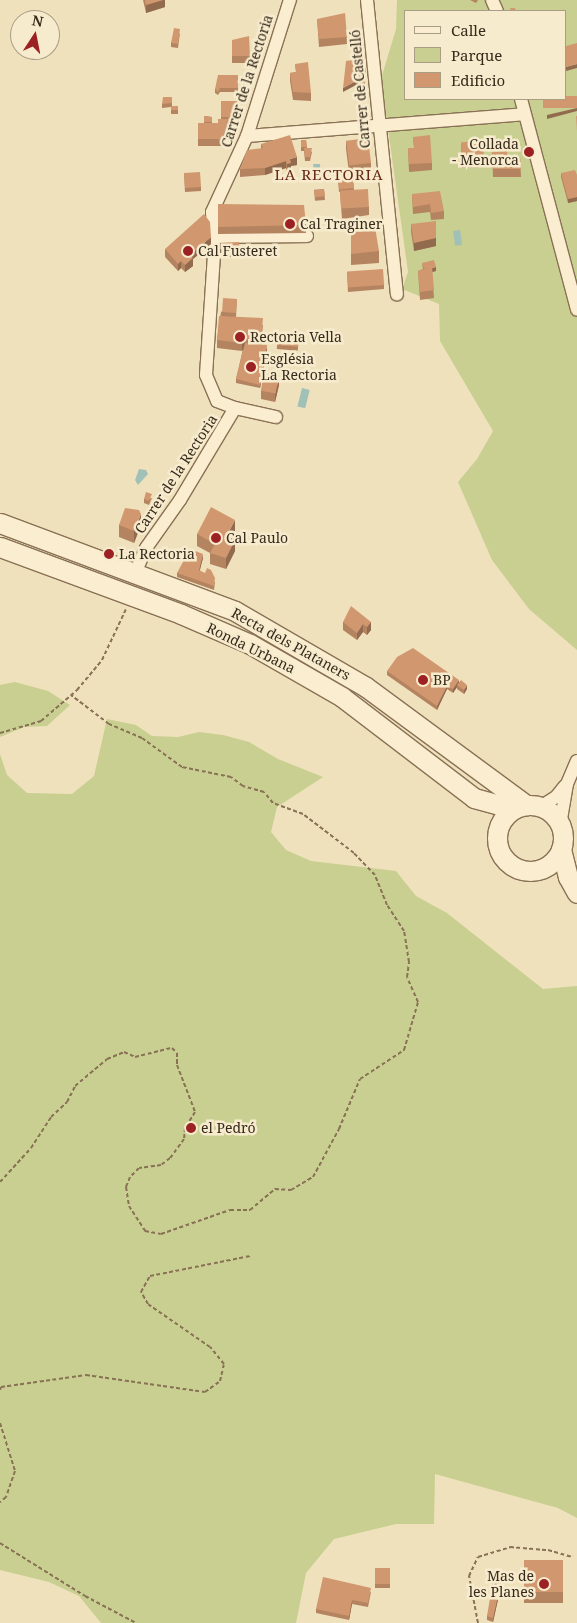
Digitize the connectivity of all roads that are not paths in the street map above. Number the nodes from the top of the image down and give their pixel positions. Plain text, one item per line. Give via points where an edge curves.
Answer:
1 (290, 0) edge
2 (367, 0) edge
3 (521, 100) edge
4 (524, 114) junction
5 (378, 126) junction
6 (247, 136) junction
7 (307, 236) dead end
8 (214, 238) junction
9 (397, 294) dead end
10 (577, 310) edge
11 (235, 408) junction
12 (276, 418) dead end
13 (0, 523) edge
14 (0, 547) edge
15 (135, 573) junction
16 (576, 764) edge
17 (567, 784) junction
18 (474, 798) junction
19 (527, 807) junction
20 (560, 825) junction
21 (497, 833) junction
22 (561, 849) junction
23 (539, 870) junction
24 (577, 892) edge

1 - 6 street, Carrer de la Rectoria
2 - 5 street, Carrer de Castelló
3 - 4 street
4 - 5 street
4 - 10 street
5 - 6 street
5 - 9 street, Carrer de Castelló
6 - 8 street, Carrer de la Rectoria via 212,212
7 - 8 street
8 - 11 street, Carrer de la Rectoria via 206,374 217,401
11 - 12 street
11 - 15 street, Carrer de la Rectoria via 180,500 146,548
13 - 15 main road, Recta dels Plataners
14 - 18 main road, Ronda Urbana via 250,644 350,703
15 - 19 main road, Recta dels Plataners via 235,611 316,656 366,687
16 - 17 street
17 - 19 street via 556,797
17 - 20 street
18 - 19 main road, Ronda Urbana
18 - 21 main road, Ronda Urbana
19 - 20 main road, Ronda Urbana via 552,814
19 - 21 main road via 501,822
20 - 22 main road
21 - 23 main road, Ronda Urbana via 498,849 508,863 519,870
22 - 23 main road via 553,863
22 - 24 main road via 568,877
23 - 24 main road

